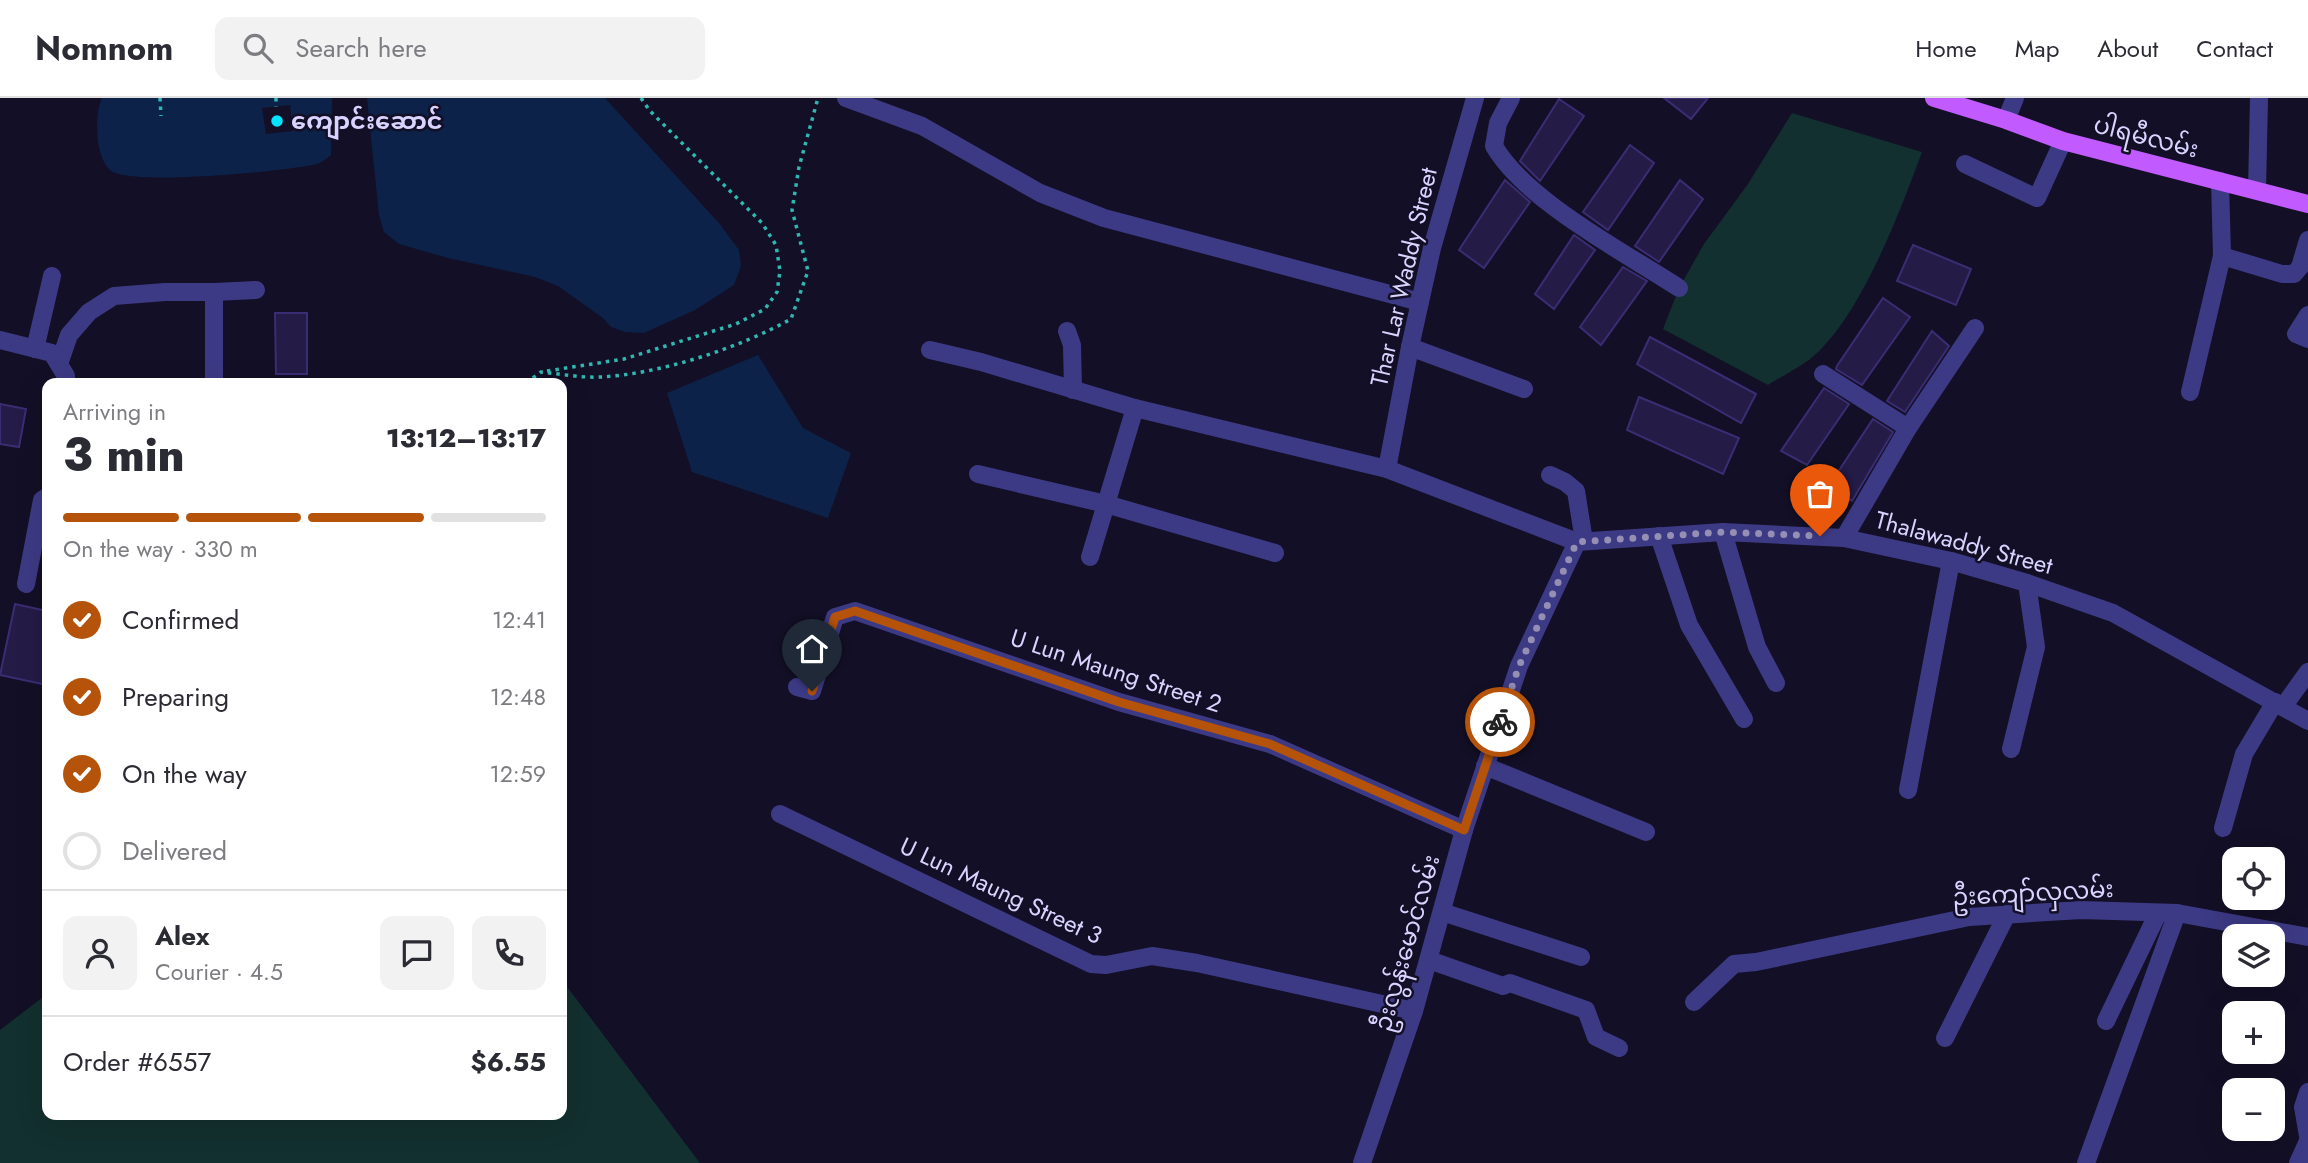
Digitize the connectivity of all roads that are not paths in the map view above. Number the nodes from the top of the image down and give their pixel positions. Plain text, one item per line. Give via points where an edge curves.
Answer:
1 (846, 98) edge
2 (1475, 98) edge
3 (1511, 98) edge
4 (1934, 98) edge
5 (2015, 98) edge
6 (2259, 98) edge
7 (2006, 120) junction
8 (2063, 141) junction
9 (1965, 164) dead end
10 (2220, 181) junction
11 (2257, 191) junction
12 (2308, 204) edge
13 (2308, 240) edge
14 (2222, 256) junction
15 (52, 276) dead end
16 (1679, 288) dead end
17 (256, 290) dead end
18 (214, 292) junction
19 (1420, 302) junction
20 (2308, 315) edge
21 (1975, 328) dead end
22 (1067, 331) dead end
23 (2308, 339) edge
24 (0, 340) edge
25 (1410, 347) junction
26 (35, 349) junction
27 (930, 350) dead end
28 (59, 364) junction
29 (1823, 374) dead end
30 (66, 378) edge
31 (214, 378) edge
32 (1524, 389) dead end
33 (1073, 390) junction
34 (2190, 392) dead end
35 (1135, 408) junction
36 (1908, 428) junction
37 (1387, 470) junction
38 (978, 474) dead end
39 (1550, 475) dead end
40 (42, 500) edge
41 (1106, 504) junction
42 (1723, 532) junction
43 (1659, 536) junction
44 (1844, 538) junction
45 (1581, 541) junction
46 (1275, 553) dead end
47 (1090, 557) dead end
48 (1951, 561) junction
49 (2027, 583) junction
50 (26, 584) dead end
51 (2308, 672) edge
52 (1776, 683) dead end
53 (797, 687) dead end
54 (2279, 704) junction
55 (1744, 719) dead end
56 (2308, 721) edge
57 (2011, 749) dead end
58 (1485, 766) junction
59 (1908, 790) dead end
60 (780, 814) dead end
61 (2223, 828) dead end
62 (1464, 830) junction
63 (1647, 832) dead end
64 (1441, 912) junction
65 (2158, 913) junction
66 (2177, 913) junction
67 (2007, 914) junction
68 (2308, 937) edge
69 (1581, 957) dead end
70 (1429, 960) junction
71 (1693, 1002) dead end
72 (1415, 1011) junction
73 (2106, 1021) dead end
74 (1945, 1038) dead end
75 (1619, 1048) dead end
76 (2308, 1092) edge
77 (2308, 1139) edge
78 (1362, 1163) edge
79 (2085, 1163) edge
80 (2298, 1163) edge

1 - 19 street via 922,126 1040,193 1104,218
2 - 19 street, Thar Lar Waddy Street
3 - 16 street via 1494,146 1512,172 1566,215
4 - 7 main road, ပါရမီလမ်း
5 - 7 street
6 - 11 street
7 - 8 main road, ပါရမီလမ်း
8 - 9 street via 2036,198
8 - 10 main road, ပါရမီလမ်း
10 - 11 main road, ပါရမီလမ်း
10 - 14 street
11 - 12 main road, ပါရမီလမ်း
13 - 14 street via 2294,274
14 - 34 street
15 - 26 street
17 - 18 street
18 - 28 street via 114,296 89,312 69,335
18 - 31 street
19 - 25 street, Thar Lar Waddy Street
20 - 23 street via 2296,334
21 - 36 street
22 - 33 street via 1072,345
24 - 26 street
25 - 32 street
25 - 37 street, Thar Lar Waddy Street
26 - 28 street via 52,353
27 - 33 street
28 - 30 street
29 - 36 street
33 - 35 street
35 - 37 street
35 - 41 street
36 - 44 street
37 - 45 street
38 - 41 street
39 - 45 street via 1576,491
40 - 50 street
41 - 46 street
41 - 47 street
42 - 43 street, Thalawaddy Street
42 - 44 street, Thalawaddy Street
42 - 52 street via 1757,647
43 - 45 street, Thalawaddy Street
43 - 55 street via 1689,625
44 - 48 street, Thalawaddy Street
45 - 58 street, ဦးလွန်းမောင်လမ်း via 1519,666
48 - 49 street, Thalawaddy Street
48 - 59 street
49 - 54 street, Thalawaddy Street via 2113,613
49 - 57 street via 2036,647
51 - 54 street
53 - 62 street, U Lun Maung Street 2 via 812,691 835,617 855,611 1119,702 1270,744
54 - 56 street, Thalawaddy Street
54 - 61 street via 2244,754
58 - 62 street, ဦးလွန်းမောင်လမ်း
58 - 63 street
60 - 72 street, U Lun Maung Street 3 via 1091,964 1152,956
62 - 64 street, ဦးလွန်းမောင်လမ်း
64 - 69 street
64 - 70 street, ဦးလွန်းမောင်လမ်း
65 - 66 street, ဦးကျော်လှလမ်း
65 - 67 street, ဦးကျော်လှလမ်း via 2081,910
65 - 73 street
66 - 68 street, ဦးကျော်လှလမ်း
66 - 79 street
67 - 71 street, ဦးကျော်လှလမ်း via 1969,917 1734,964
67 - 74 street
70 - 72 street, ဦးလွန်းမောင်လမ်း
70 - 75 street via 1586,1010 1596,1037
72 - 78 street, ဦးလွန်းမောင်လမ်း
76 - 77 street via 2303,1107
77 - 80 street

